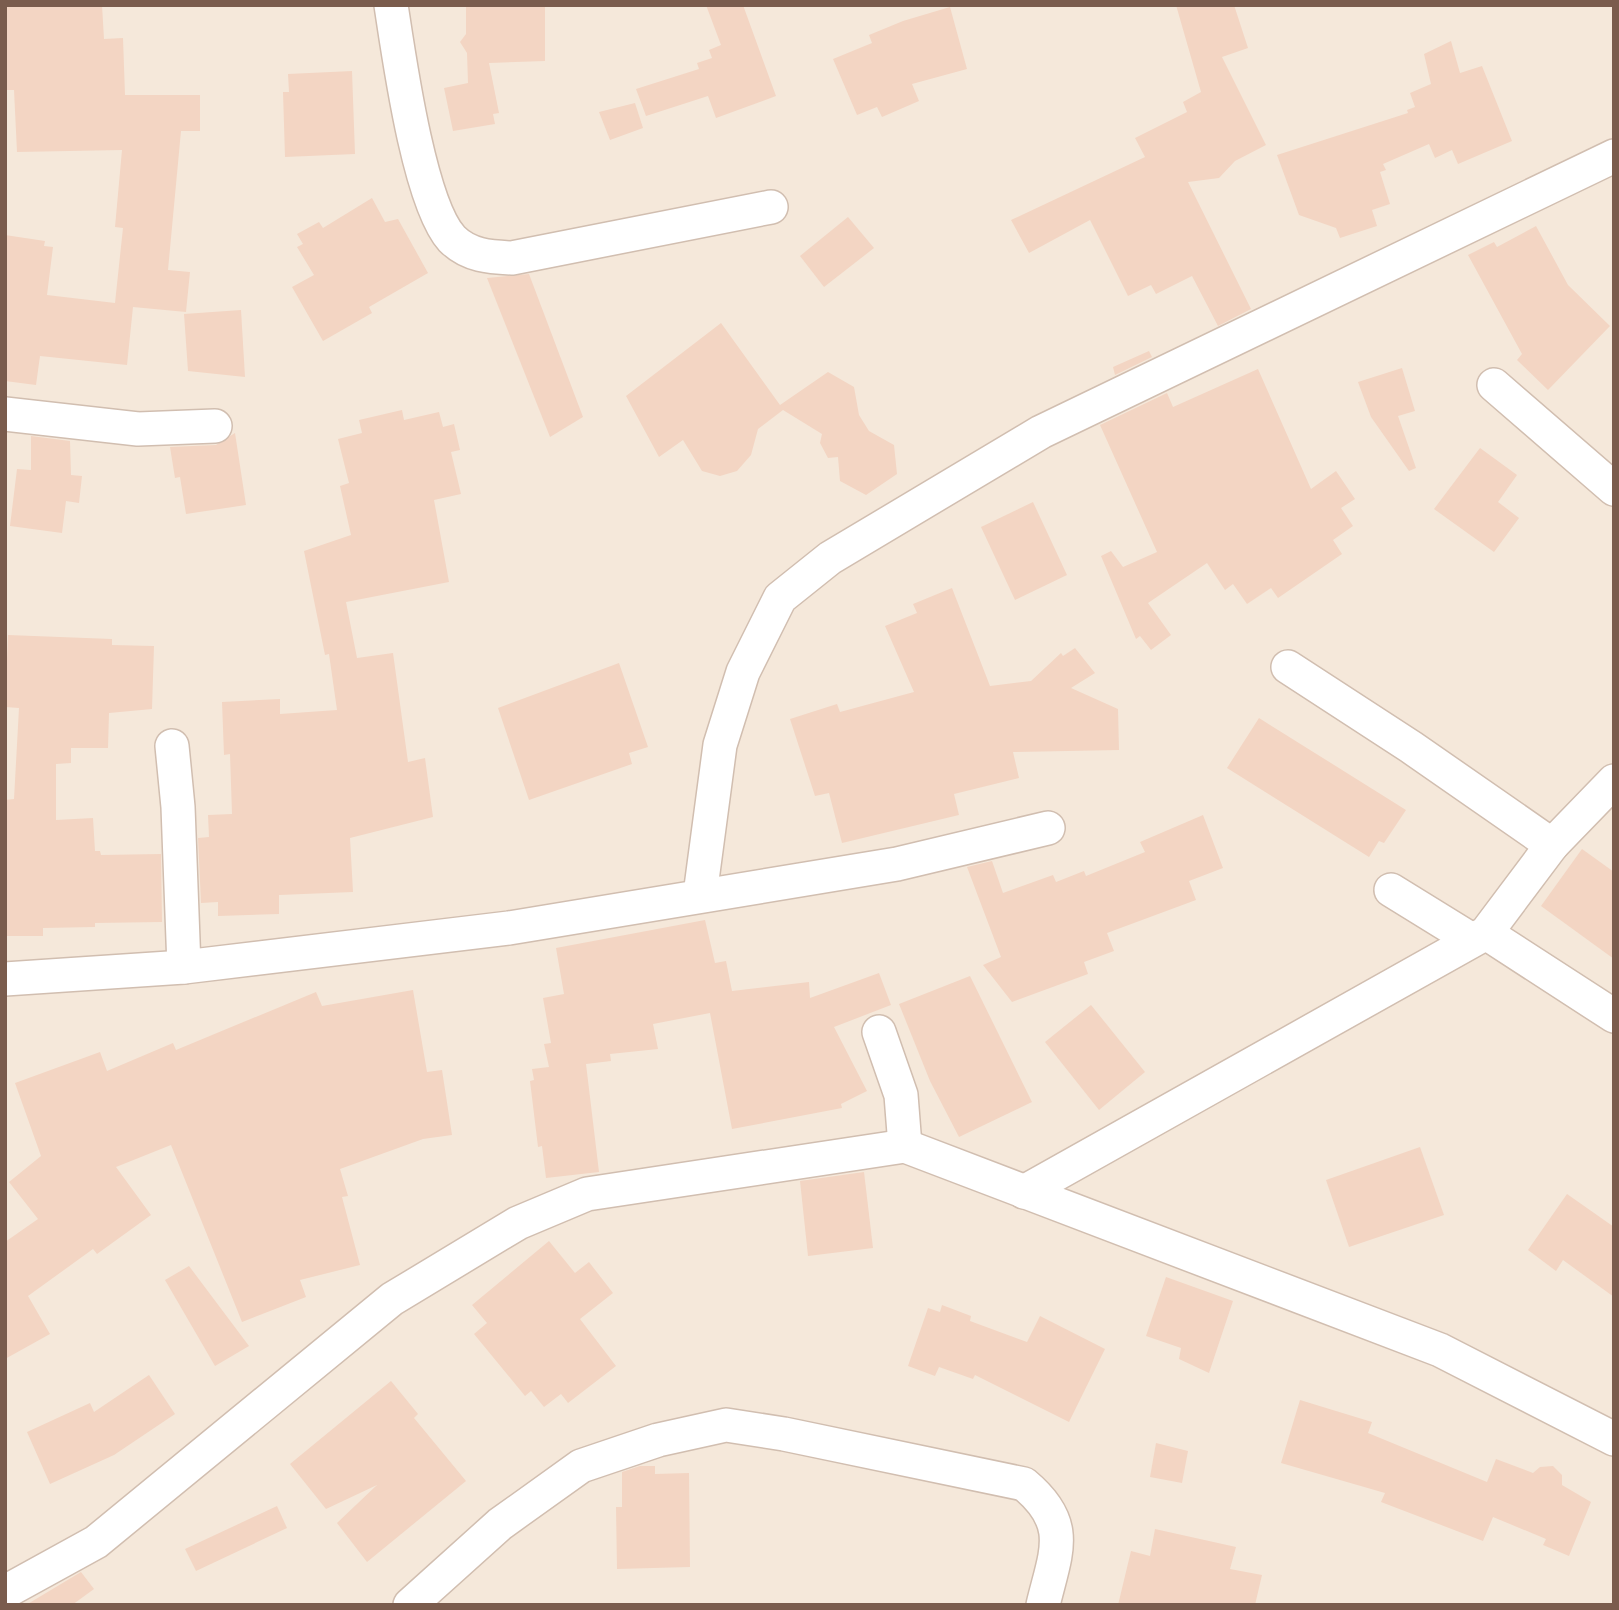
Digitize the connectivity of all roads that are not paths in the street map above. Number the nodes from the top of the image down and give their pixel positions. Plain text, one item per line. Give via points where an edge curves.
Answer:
1 (391, 5) edge
2 (1614, 156) edge
3 (771, 207) dead end
4 (1494, 385) dead end
5 (5, 414) edge
6 (215, 426) dead end
7 (1614, 489) edge
8 (1287, 667) dead end
9 (172, 746) dead end
10 (1614, 780) edge
11 (1048, 828) dead end
12 (1552, 845) junction
13 (1391, 890) dead end
14 (700, 895) junction
15 (1479, 937) junction
16 (184, 967) junction
17 (5, 979) edge
18 (1614, 1016) edge
19 (879, 1031) dead end
20 (905, 1146) junction
21 (1024, 1192) junction
22 (1614, 1438) edge
23 (5, 1592) edge
24 (410, 1605) edge
25 (1043, 1605) edge

1 - 3 street via 405,97 431,198 452,239 480,256 512,258
2 - 14 street via 1041,432 830,558 780,598 743,672 720,745
4 - 7 street
5 - 6 street via 138,429
8 - 12 street
9 - 16 street
10 - 12 street
11 - 14 street via 897,864
12 - 15 street
13 - 15 street
14 - 16 street via 509,928
15 - 18 street
15 - 21 street
16 - 17 street
19 - 20 street via 901,1095
20 - 21 street
20 - 23 street via 587,1194 518,1223 392,1299 96,1542
21 - 22 street via 1440,1350
24 - 25 street via 500,1524 581,1466 658,1440 726,1425 1024,1484 1044,1501 1056,1523 1056,1554

